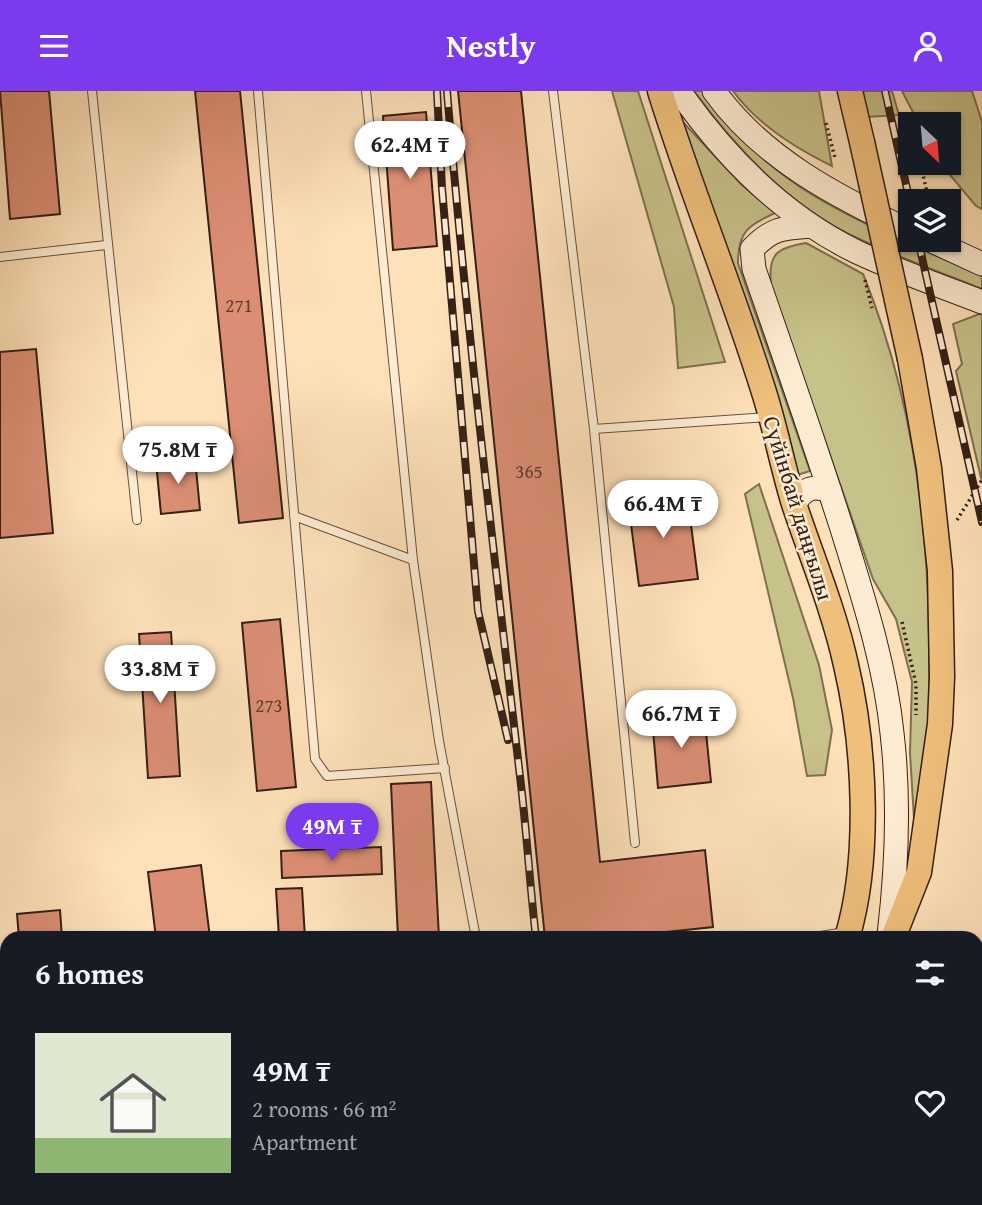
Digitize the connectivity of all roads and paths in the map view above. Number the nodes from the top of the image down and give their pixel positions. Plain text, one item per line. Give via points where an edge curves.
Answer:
1 (92, 91) edge
2 (258, 91) edge
3 (366, 91) edge
4 (553, 91) edge
5 (660, 91) edge
6 (679, 91) edge
7 (715, 91) edge
8 (850, 91) edge
9 (826, 123) dead end
10 (835, 158) dead end
11 (898, 225) edge
12 (813, 226) junction
13 (106, 245) junction
14 (956, 252) edge
15 (0, 257) edge
16 (982, 264) edge
17 (862, 267) dead end
18 (982, 302) edge
19 (872, 308) dead end
20 (771, 417) junction
21 (594, 429) junction
22 (982, 480) edge
23 (830, 491) junction
24 (794, 503) junction
25 (295, 516) junction
26 (136, 520) dead end
27 (956, 522) dead end
28 (413, 560) junction
29 (902, 622) dead end
30 (916, 717) dead end
31 (444, 768) junction
32 (635, 843) dead end
33 (475, 931) edge
34 (849, 931) edge
35 (892, 931) edge
36 (894, 931) edge

1 - 13 lane
2 - 25 lane
3 - 28 lane
4 - 21 lane
5 - 20 main road, Сүйінбай даңғылы
6 - 12 main road via 744,170
7 - 11 main road via 753,134 789,164 856,206
8 - 36 main road, Сүйінбай даңғылы, bridge via 910,359 929,468 940,571 940,724 919,872
9 - 10 path
12 - 18 main road via 856,252
12 - 23 main road, Сүйінбай даңғылы via 765,235 752,249 754,269
13 - 15 lane
13 - 26 lane
14 - 16 main road
17 - 19 path
20 - 21 lane
20 - 24 main road, Сүйінбай даңғылы
21 - 32 lane
22 - 27 path
23 - 24 main road via 814,486 804,489
23 - 35 main road, Сүйінбай даңғылы via 880,661 892,732 899,817
24 - 34 main road, Сүйінбай даңғылы via 846,665 858,737 859,883
25 - 28 lane
25 - 31 lane via 316,759 327,776
28 - 31 lane
29 - 30 path via 916,684
31 - 33 lane

